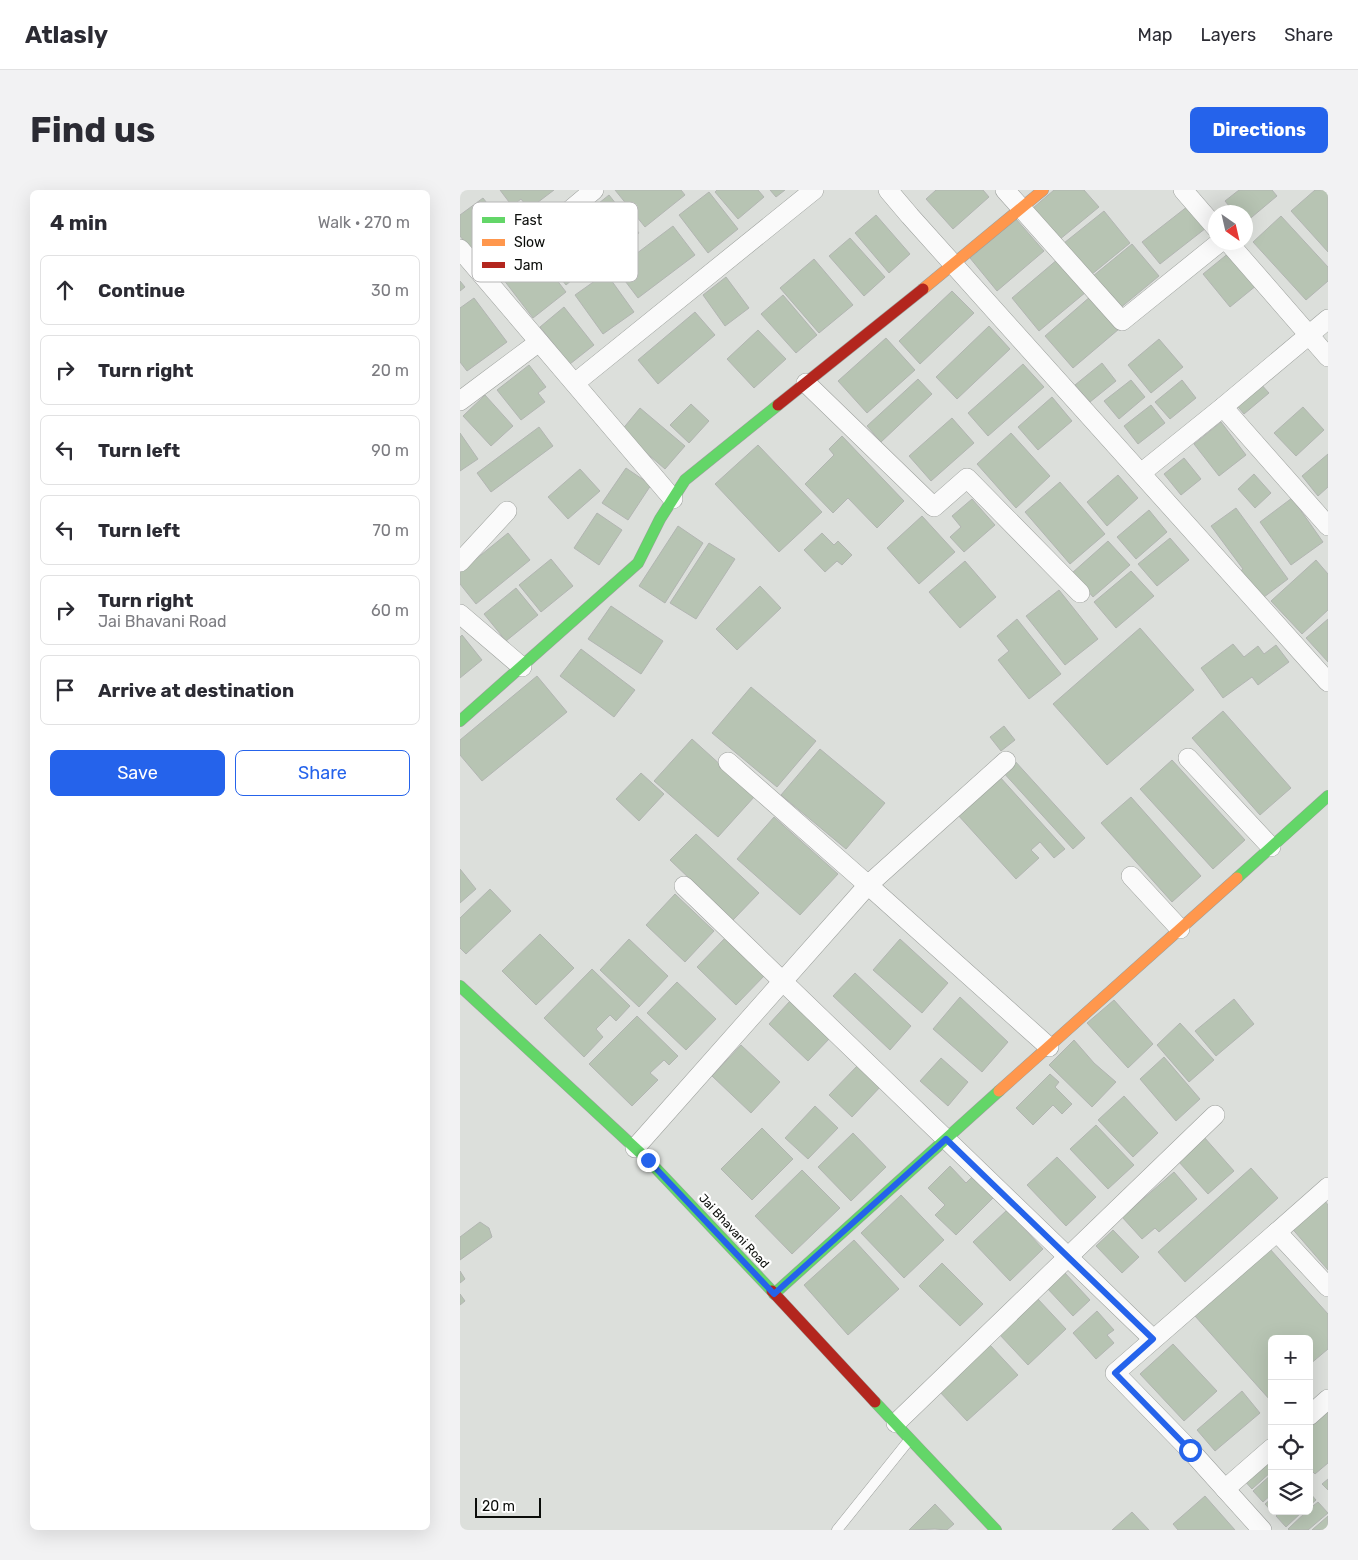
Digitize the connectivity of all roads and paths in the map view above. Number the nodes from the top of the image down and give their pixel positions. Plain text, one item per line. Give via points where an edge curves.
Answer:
1 (594, 190) edge
2 (814, 190) edge
3 (888, 190) edge
4 (1005, 190) edge
5 (1043, 190) edge
6 (1183, 190) edge
7 (580, 202) edge
8 (1021, 208) junction
9 (1208, 219) edge
10 (460, 249) edge
11 (1210, 250) edge
12 (1235, 250) edge
13 (472, 263) edge
14 (953, 265) junction
15 (489, 282) edge
16 (1328, 318) edge
17 (1308, 335) junction
18 (539, 342) junction
19 (1328, 357) edge
20 (575, 382) junction
21 (806, 383) junction
22 (460, 401) edge
23 (1223, 407) junction
24 (1141, 473) junction
25 (673, 499) junction
26 (507, 511) dead end
27 (1328, 526) edge
28 (460, 562) edge
29 (1080, 593) dead end
30 (460, 614) edge
31 (522, 667) junction
32 (1328, 682) edge
33 (460, 721) edge
34 (1188, 758) dead end
35 (1006, 761) dead end
36 (728, 762) dead end
37 (1328, 796) edge
38 (1271, 847) junction
39 (1131, 876) dead end
40 (868, 885) junction
41 (684, 886) dead end
42 (1180, 929) junction
43 (783, 981) junction
44 (460, 986) edge
45 (1048, 1047) junction
46 (1215, 1115) dead end
47 (946, 1139) junction
48 (635, 1148) junction
49 (1328, 1187) edge
50 (1277, 1232) junction
51 (1068, 1257) junction
52 (1328, 1287) edge
53 (774, 1294) junction
54 (1153, 1339) junction
55 (1328, 1400) edge
56 (1313, 1413) edge
57 (896, 1423) junction
58 (910, 1438) junction
59 (1268, 1451) edge
60 (1225, 1489) junction
61 (837, 1530) edge
62 (996, 1530) edge
63 (1262, 1530) edge

1 - 7 street
2 - 20 street
3 - 14 street
4 - 8 street
5 - 8 street
6 - 9 street
8 - 11 street via 1122,321
8 - 14 street
10 - 13 street
12 - 17 street
14 - 21 street
14 - 24 street
15 - 18 street
16 - 17 street
17 - 19 street
17 - 23 street
18 - 20 street
18 - 22 street
20 - 25 street
21 - 25 street via 685,480
21 - 29 street via 934,507 967,478
23 - 24 street
23 - 27 street
24 - 32 street
25 - 31 street via 638,564
26 - 28 street
30 - 31 street
31 - 33 street
34 - 38 street
35 - 40 street
36 - 40 street
37 - 38 street
38 - 42 street
39 - 42 street
40 - 43 street
40 - 45 street
41 - 43 street
42 - 45 street
43 - 47 street
43 - 48 street
44 - 48 street, Jai Bhavani Road
45 - 47 street
46 - 51 street
47 - 51 street
47 - 53 street
48 - 53 street, Jai Bhavani Road
49 - 50 street
50 - 52 street
50 - 54 street
51 - 54 street
51 - 57 street
53 - 57 street, Jai Bhavani Road
54 - 60 street via 1115,1373
55 - 56 street
57 - 58 street, Jai Bhavani Road
58 - 61 lane
58 - 62 street, Jai Bhavani Road
59 - 60 street
60 - 63 street

